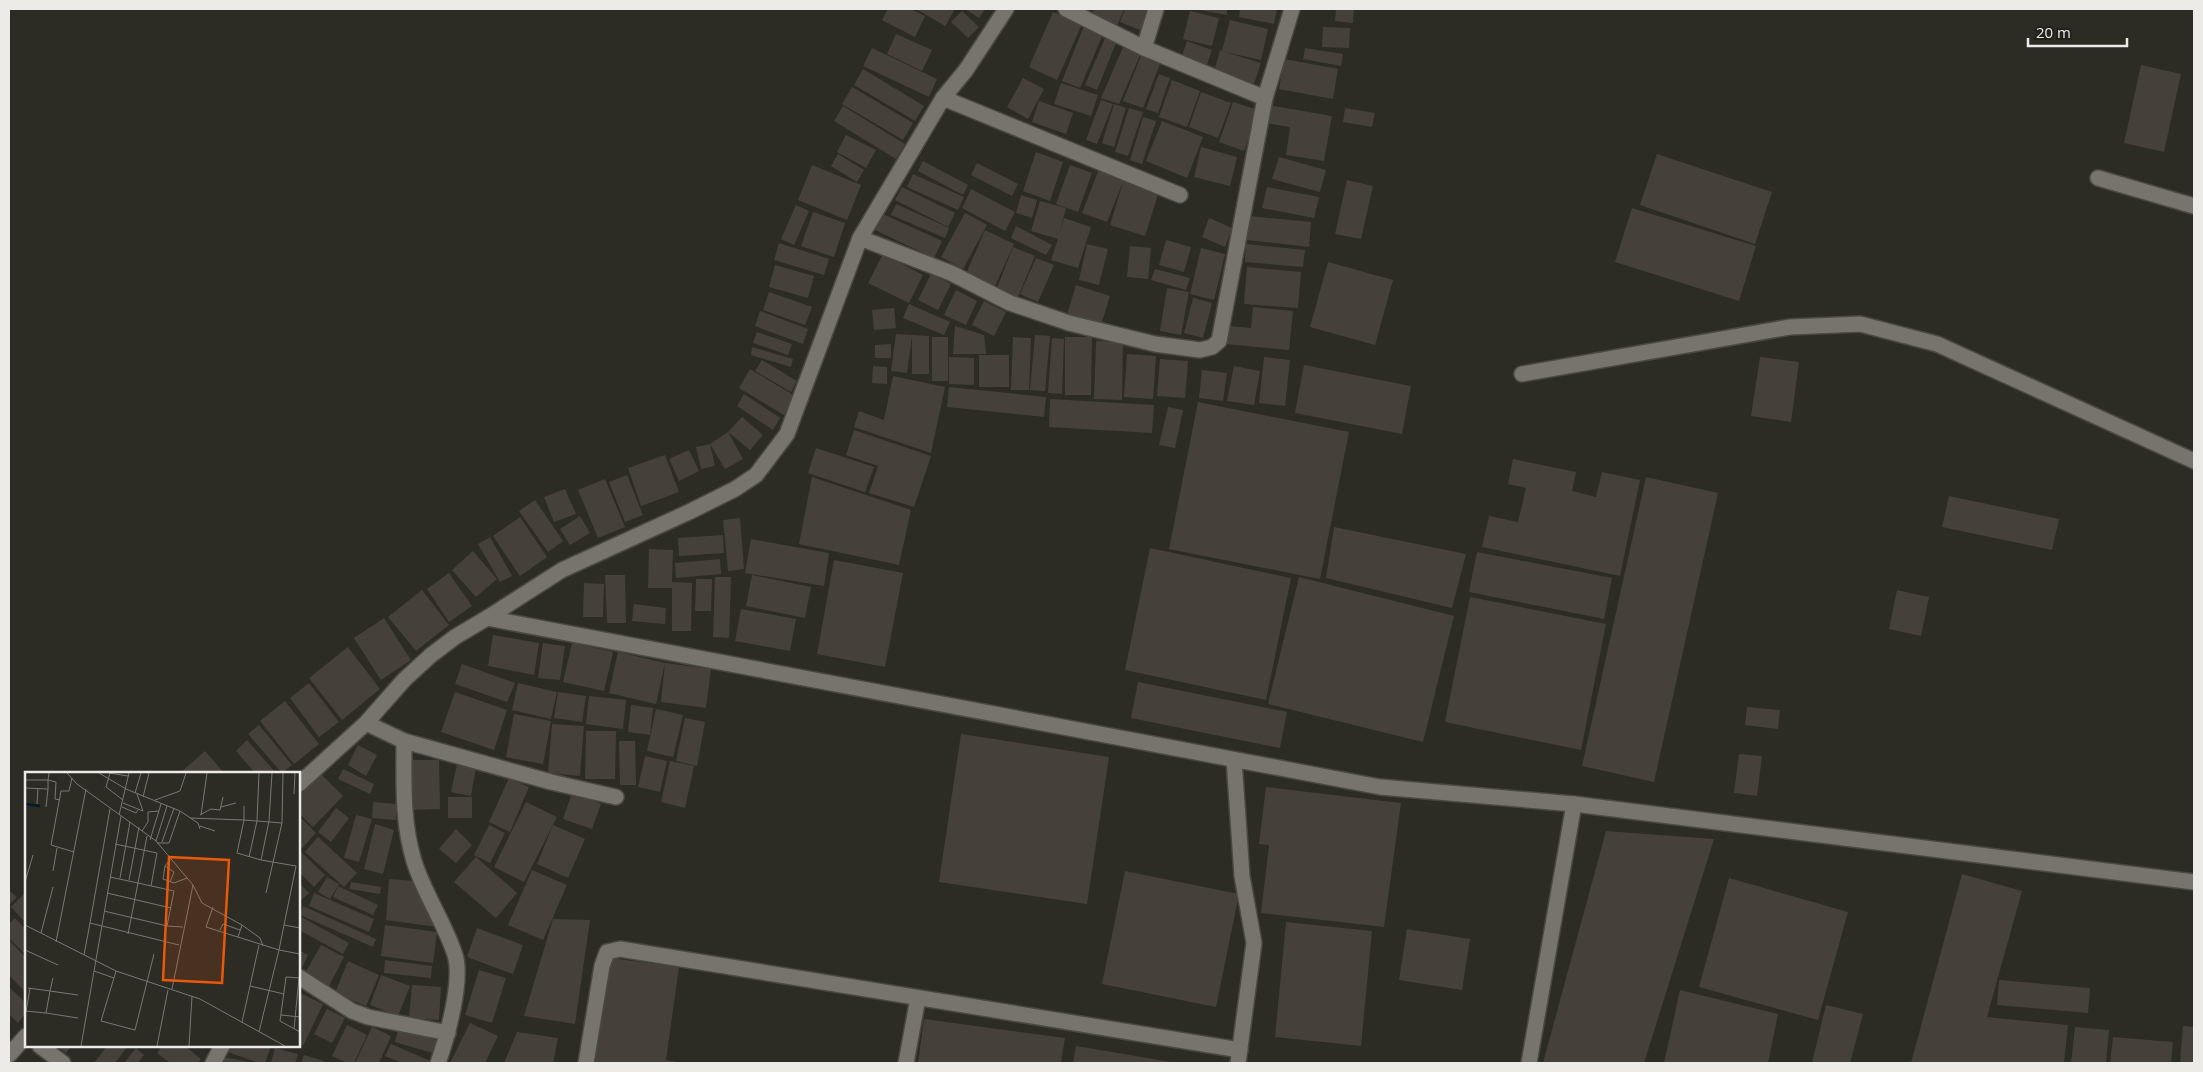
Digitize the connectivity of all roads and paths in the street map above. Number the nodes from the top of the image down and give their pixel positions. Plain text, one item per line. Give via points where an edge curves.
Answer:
1 (1006, 9) edge
2 (1066, 9) edge
3 (1156, 9) edge
4 (1292, 9) edge
5 (1144, 48) junction
6 (943, 98) junction
7 (1265, 98) junction
8 (2098, 178) dead end
9 (1180, 195) dead end
10 (2194, 206) edge
11 (860, 238) junction
12 (1522, 374) dead end
13 (2194, 461) edge
14 (487, 618) junction
15 (366, 724) junction
16 (404, 741) junction
17 (1234, 760) junction
18 (300, 783) edge
19 (616, 797) dead end
20 (1574, 804) junction
21 (2194, 882) edge
22 (300, 978) edge
23 (918, 998) junction
24 (448, 1033) junction
25 (25, 1037) edge
26 (41, 1047) edge
27 (221, 1047) edge
28 (9, 1055) edge
29 (1239, 1056) edge
30 (63, 1063) edge
31 (213, 1063) edge
32 (438, 1063) edge
33 (586, 1063) edge
34 (906, 1063) edge
35 (1528, 1063) edge

1 - 6 street via 966,70
2 - 5 street
3 - 5 street
4 - 7 street
5 - 7 street
6 - 9 street
6 - 11 street
7 - 11 street via 1219,341 1212,347 1200,350 1155,344 1069,323 1010,303 951,273
8 - 10 street
11 - 14 street via 787,434 756,475 735,490 562,570
12 - 13 street via 1790,327 1860,324 1937,344
14 - 15 street via 430,656
14 - 17 street
15 - 16 street
15 - 18 street
16 - 19 street
16 - 24 street via 405,822 415,862 456,957 456,981
17 - 20 street via 1380,786
17 - 29 street via 1242,876 1254,943
20 - 21 street
20 - 35 street
22 - 24 street via 352,1011 368,1017
23 - 29 street
23 - 33 street via 614,950 608,952 602,966
23 - 34 street
24 - 32 street
25 - 28 street
26 - 30 street
27 - 31 street

